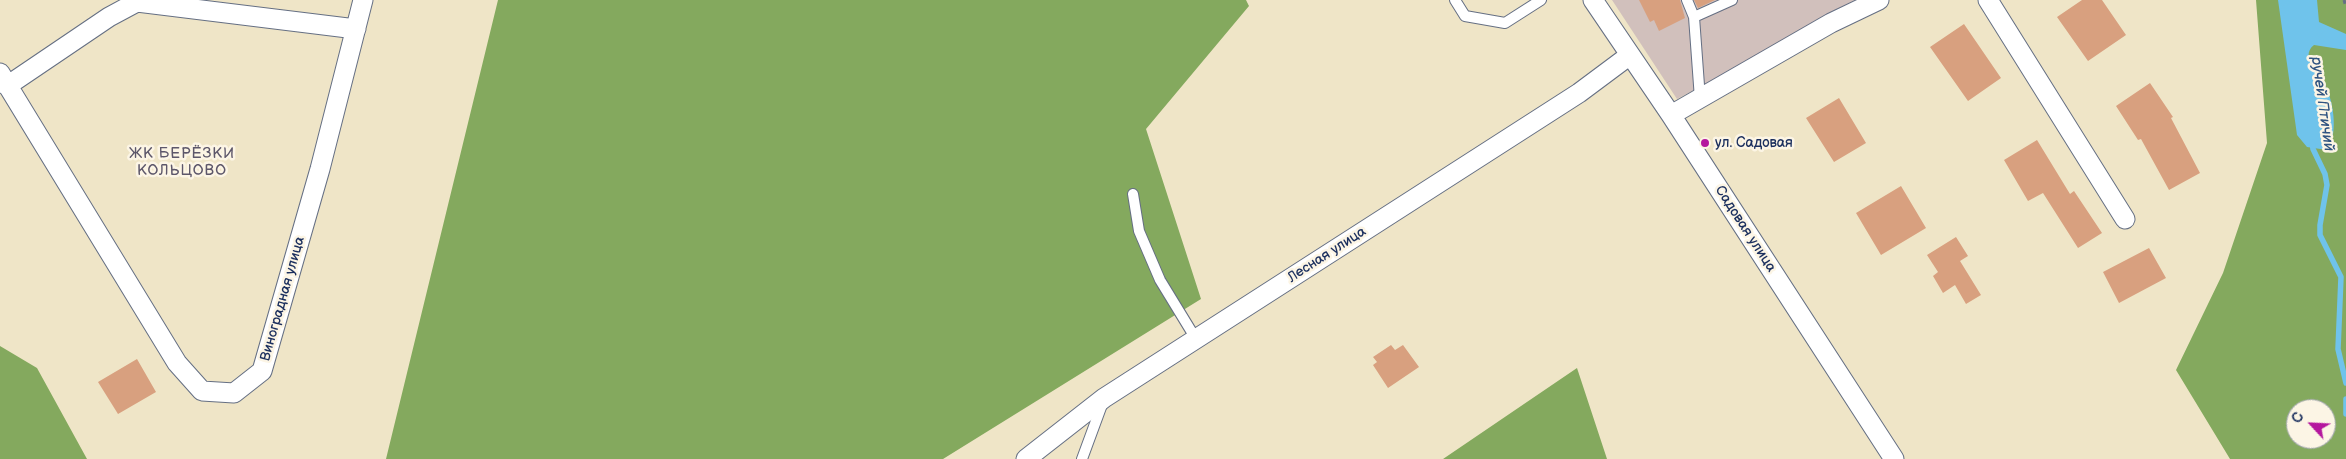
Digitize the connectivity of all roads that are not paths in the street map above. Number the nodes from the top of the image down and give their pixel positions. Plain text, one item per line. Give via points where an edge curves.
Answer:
1 (363, 0) edge
2 (1455, 0) edge
3 (1541, 0) edge
4 (1593, 0) edge
5 (1687, 0) edge
6 (1732, 0) edge
7 (1879, 0) edge
8 (1988, 0) edge
9 (1694, 17) junction
10 (356, 30) junction
11 (1630, 55) junction
12 (3, 80) edge
13 (1700, 99) junction
14 (1671, 116) junction
15 (1133, 194) dead end
16 (2126, 219) dead end
17 (1196, 339) junction
18 (1104, 398) junction
19 (1026, 459) edge
20 (1082, 459) edge
21 (1894, 459) edge

1 - 10 street, Виноградная улица
2 - 3 lane via 1466,16 1504,23
4 - 11 street, Садовая улица
5 - 9 lane
6 - 9 lane
7 - 13 street via 1831,23
8 - 16 street
9 - 13 lane
10 - 12 street via 137,2
10 - 12 street, Виноградная улица via 262,371 234,393 202,391 177,363
11 - 14 street, Садовая улица
11 - 17 street, Лесная улица via 1579,94
13 - 14 street
14 - 21 street, Садовая улица
15 - 17 lane via 1139,230 1160,280
17 - 18 street, Лесная улица
18 - 19 street, Лесная улица
18 - 20 lane

